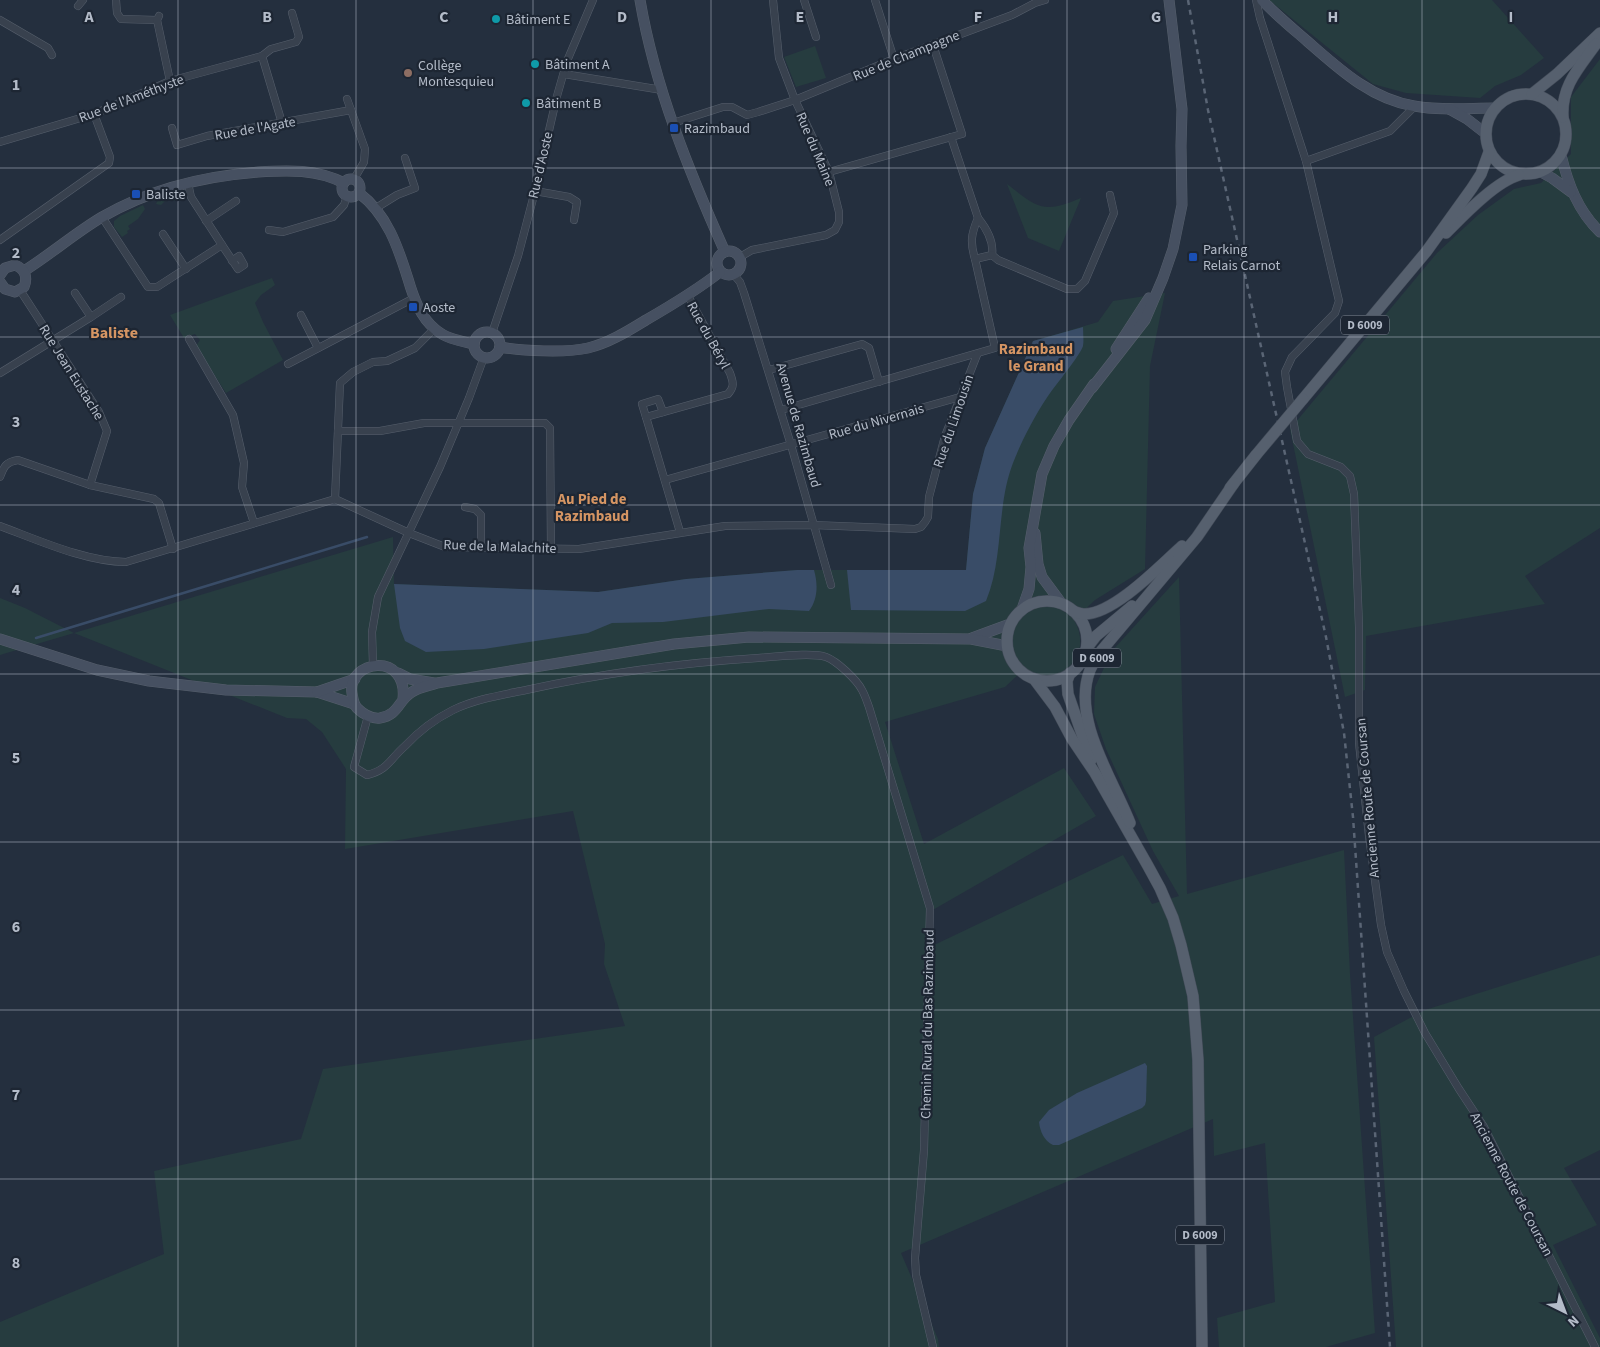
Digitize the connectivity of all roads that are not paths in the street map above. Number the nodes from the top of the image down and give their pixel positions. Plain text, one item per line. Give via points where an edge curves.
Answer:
1 (116, 0) edge
2 (593, 0) edge
3 (640, 0) edge
4 (773, 0) edge
5 (804, 0) edge
6 (874, 0) edge
7 (1169, 0) edge
8 (1256, 0) edge
9 (1262, 0) edge
10 (1043, 1) edge
11 (292, 14) dead end
12 (0, 20) edge
13 (1600, 33) edge
14 (816, 38) dead end
15 (1600, 38) edge
16 (933, 45) junction
17 (52, 55) dead end
18 (262, 56) junction
19 (894, 59) junction
20 (564, 74) junction
21 (658, 77) junction
22 (170, 81) junction
23 (642, 86) junction
24 (662, 90) junction
25 (1532, 94) junction
26 (347, 99) dead end
27 (795, 100) junction
28 (1414, 106) junction
29 (1448, 108) junction
30 (1495, 108) junction
31 (351, 110) junction
32 (94, 114) junction
33 (1563, 117) junction
34 (282, 123) junction
35 (673, 123) junction
36 (172, 128) dead end
37 (1485, 133) junction
38 (951, 137) junction
39 (0, 142) edge
40 (1489, 152) junction
41 (1561, 155) junction
42 (405, 158) dead end
43 (1306, 161) junction
44 (829, 172) junction
45 (1541, 172) junction
46 (1519, 175) junction
47 (349, 181) junction
48 (188, 183) junction
49 (535, 191) junction
50 (1572, 192) junction
51 (359, 193) junction
52 (1110, 195) dead end
53 (347, 196) junction
54 (236, 201) dead end
55 (376, 208) junction
56 (102, 217) junction
57 (978, 218) junction
58 (206, 220) junction
59 (574, 220) dead end
60 (269, 230) dead end
61 (1600, 232) edge
62 (163, 234) dead end
63 (0, 240) edge
64 (222, 245) junction
65 (725, 252) junction
66 (1426, 252) junction
67 (992, 255) junction
68 (740, 257) junction
69 (975, 259) junction
70 (232, 261) dead end
71 (186, 268) junction
72 (24, 271) junction
73 (720, 272) junction
74 (734, 275) junction
75 (1, 276) edge
76 (20, 290) junction
77 (75, 294) dead end
78 (688, 296) junction
79 (121, 297) dead end
80 (414, 298) junction
81 (301, 315) dead end
82 (91, 317) junction
83 (434, 329) junction
84 (492, 333) junction
85 (189, 339) dead end
86 (53, 340) junction
87 (474, 344) junction
88 (500, 347) junction
89 (318, 348) junction
90 (977, 355) junction
91 (484, 357) junction
92 (288, 364) dead end
93 (769, 370) junction
94 (1, 371) edge
95 (879, 382) junction
96 (960, 397) junction
97 (781, 410) junction
98 (663, 412) junction
99 (646, 418) junction
100 (459, 422) junction
101 (338, 431) junction
102 (791, 445) junction
103 (0, 477) edge
104 (665, 480) junction
105 (1234, 483) junction
106 (90, 485) junction
107 (335, 499) junction
108 (466, 507) dead end
109 (1034, 522) junction
110 (254, 523) junction
111 (813, 524) junction
112 (0, 526) edge
113 (680, 532) junction
114 (409, 533) junction
115 (1185, 543) junction
116 (481, 547) junction
117 (173, 548) junction
118 (551, 549) junction
119 (831, 585) dead end
120 (1062, 604) junction
121 (1022, 609) junction
122 (1073, 610) junction
123 (1010, 624) junction
124 (0, 639) edge
125 (971, 639) junction
126 (1007, 646) junction
127 (1086, 649) junction
128 (373, 666) junction
129 (395, 671) junction
130 (1070, 673) junction
131 (355, 679) junction
132 (1034, 679) junction
133 (437, 683) junction
134 (317, 692) junction
135 (404, 699) junction
136 (354, 704) junction
137 (368, 716) junction
138 (1095, 773) junction
139 (1148, 866) junction
140 (933, 1347) edge
141 (1202, 1347) edge
142 (1595, 1347) edge

1 - 22 street via 121,19 158,18
2 - 20 street, Rue d'Aoste
3 - 21 main road
4 - 27 street, Rue du Maine via 778,58
5 - 14 street
6 - 19 street
7 - 109 main road via 1182,109 1182,205 1173,249 1145,320 1092,388 1054,446 1042,474
8 - 43 street, Ancienne Route de Coursan
9 - 28 main road via 1342,72 1370,91
10 - 16 street, Rue de Champagne
11 - 18 street, Rue de l'Améthyste via 299,37 296,42 271,49
12 - 17 street via 48,48
13 - 25 main road
15 - 33 main road via 1567,88
16 - 19 street, Rue de Champagne
16 - 38 street via 962,134
18 - 22 street, Rue de l'Améthyste
18 - 34 street
19 - 27 street, Rue de Champagne
20 - 23 street
20 - 49 street, Rue d'Aoste
21 - 23 street
21 - 24 main road
22 - 32 street, Rue de l'Améthyste
23 - 24 street
24 - 35 main road
25 - 30 main road via 1519,94
25 - 33 main road via 1545,98
26 - 31 street
27 - 35 street, Rue de Champagne via 747,115 732,107 724,107
27 - 44 street, Rue du Maine
28 - 29 main road
28 - 43 street via 1390,131
29 - 30 main road
29 - 37 main road
30 - 37 main road
31 - 34 street, Rue de l'Agate
31 - 47 street via 365,149 364,162
32 - 39 street, Rue de l'Améthyste
32 - 63 street via 110,157 109,163
33 - 41 main road via 1566,143
34 - 36 street, Rue de l'Agate via 207,136 177,145
35 - 65 main road
37 - 40 main road
38 - 44 street
38 - 57 street
40 - 46 main road via 1496,163
40 - 66 main road, D 6009 via 1472,188
41 - 45 main road
41 - 50 main road
42 - 55 street via 415,188
43 - 142 street, Ancienne Route de Coursan via 1339,301 1335,314 1292,357 1285,372 1286,387 1297,441 1308,454 1341,467 1350,476 1354,494 1359,743 1368,836 1387,952 1425,1033 1484,1127
44 - 68 street, Rue du Maine via 839,212 835,230 826,235 752,250
45 - 46 main road
45 - 50 main road
46 - 66 main road, D 6009 via 1508,179 1473,207
47 - 48 main road via 282,170
47 - 51 main road via 359,183
47 - 53 main road via 343,190
48 - 56 main road via 158,191
48 - 58 street via 191,197
49 - 59 street via 569,197 577,202
49 - 84 street, Rue d'Aoste via 518,256
50 - 61 main road via 1590,223
51 - 53 main road via 354,197
51 - 55 main road
52 - 67 street via 1114,213 1085,281 1078,288 1067,289
53 - 60 street via 344,206 333,217 283,232
54 - 58 street
55 - 80 main road via 394,239
56 - 71 street via 148,287 157,288
56 - 72 main road
57 - 67 street via 993,246
57 - 69 street via 971,246
58 - 64 street
62 - 71 street
64 - 70 street
64 - 71 street
65 - 68 main road via 731,251
65 - 73 main road via 717,261
66 - 105 main road, D 6009, bridge
67 - 69 street
68 - 74 main road via 741,265
69 - 90 street via 995,348
72 - 75 main road via 15,265
72 - 76 main road via 26,282
73 - 74 main road
73 - 78 main road
74 - 93 street, Avenue de Razimbaud via 740,282
75 - 76 main road via 9,292
76 - 86 street, Rue Jean Eustache
77 - 82 street
78 - 88 main road via 613,339 588,348
78 - 98 street, Rue du Béryl via 734,385 728,394
79 - 82 street
80 - 83 main road
80 - 89 street
81 - 89 street
82 - 86 street
83 - 87 main road via 445,336
83 - 101 street via 415,348 388,361 373,362 352,372 340,383
84 - 87 main road via 480,334
84 - 88 main road via 500,340
85 - 110 street via 233,415 244,463 242,487
86 - 94 street
86 - 106 street, Rue Jean Eustache via 99,412 107,431
87 - 91 main road
88 - 91 main road via 492,357
89 - 92 street
90 - 95 street
90 - 96 street, Rue du Limousin
91 - 100 street
93 - 95 street via 862,344 869,348
93 - 97 street, Avenue de Razimbaud
95 - 97 street
96 - 102 street, Rue du Nivernais
96 - 111 street, Rue du Limousin via 945,436 929,497 928,516 921,527
97 - 102 street, Avenue de Razimbaud
98 - 99 street, Rue du Béryl
98 - 99 street via 658,399 642,404
99 - 104 street
100 - 101 street via 424,423 380,431
100 - 114 street
100 - 118 street via 545,423 550,428
101 - 107 street
102 - 104 street, Rue du Nivernais
102 - 111 street, Avenue de Razimbaud
103 - 106 street via 4,465 18,460
104 - 113 street
105 - 115 main road, D 6009
105 - 139 main road, D 6009 via 1197,537 1102,650 1087,680 1088,723
106 - 117 street via 154,499 159,503
107 - 110 street
107 - 114 street, Rue de la Malachite
108 - 116 street via 475,508 481,515
109 - 120 main road via 1042,577
109 - 121 main road via 1029,548 1029,589
110 - 117 street
111 - 113 street, Rue de la Malachite via 725,526
111 - 119 street, Avenue de Razimbaud
112 - 117 street via 109,562 126,562
113 - 118 street, Rue de la Malachite via 579,549
114 - 116 street, Rue de la Malachite via 445,547
114 - 128 street via 378,597 372,632
115 - 122 main road, D 6009 via 1113,604 1086,614
115 - 127 main road, D 6009 via 1163,573
116 - 118 street, Rue de la Malachite
120 - 121 main road via 1040,602
120 - 122 main road
121 - 123 main road
122 - 127 main road via 1085,630
123 - 125 main road
123 - 126 main road
124 - 134 main road via 97,670 149,681 226,690
125 - 126 main road
125 - 133 main road via 749,637 674,644
126 - 132 main road via 1016,666
127 - 130 main road via 1080,663
128 - 129 main road via 385,666
128 - 131 main road via 363,670
129 - 133 main road via 410,679
129 - 135 main road via 402,679
130 - 132 main road via 1052,680
130 - 138 main road, D 6009 via 1068,694
131 - 134 main road
131 - 136 main road via 352,690
132 - 138 main road, D 6009
133 - 135 main road via 412,692
134 - 136 main road
135 - 137 main road via 390,715
136 - 137 main road
137 - 140 street, Chemin Rural du Bas Razimbaud via 354,767 367,775 380,772 427,725 454,709 544,686 666,666 802,655 827,657 850,674 862,688 870,707 930,908 924,1150 915,1258
138 - 139 main road, D 6009
139 - 141 main road, D 6009 via 1178,936 1189,976 1195,1017

